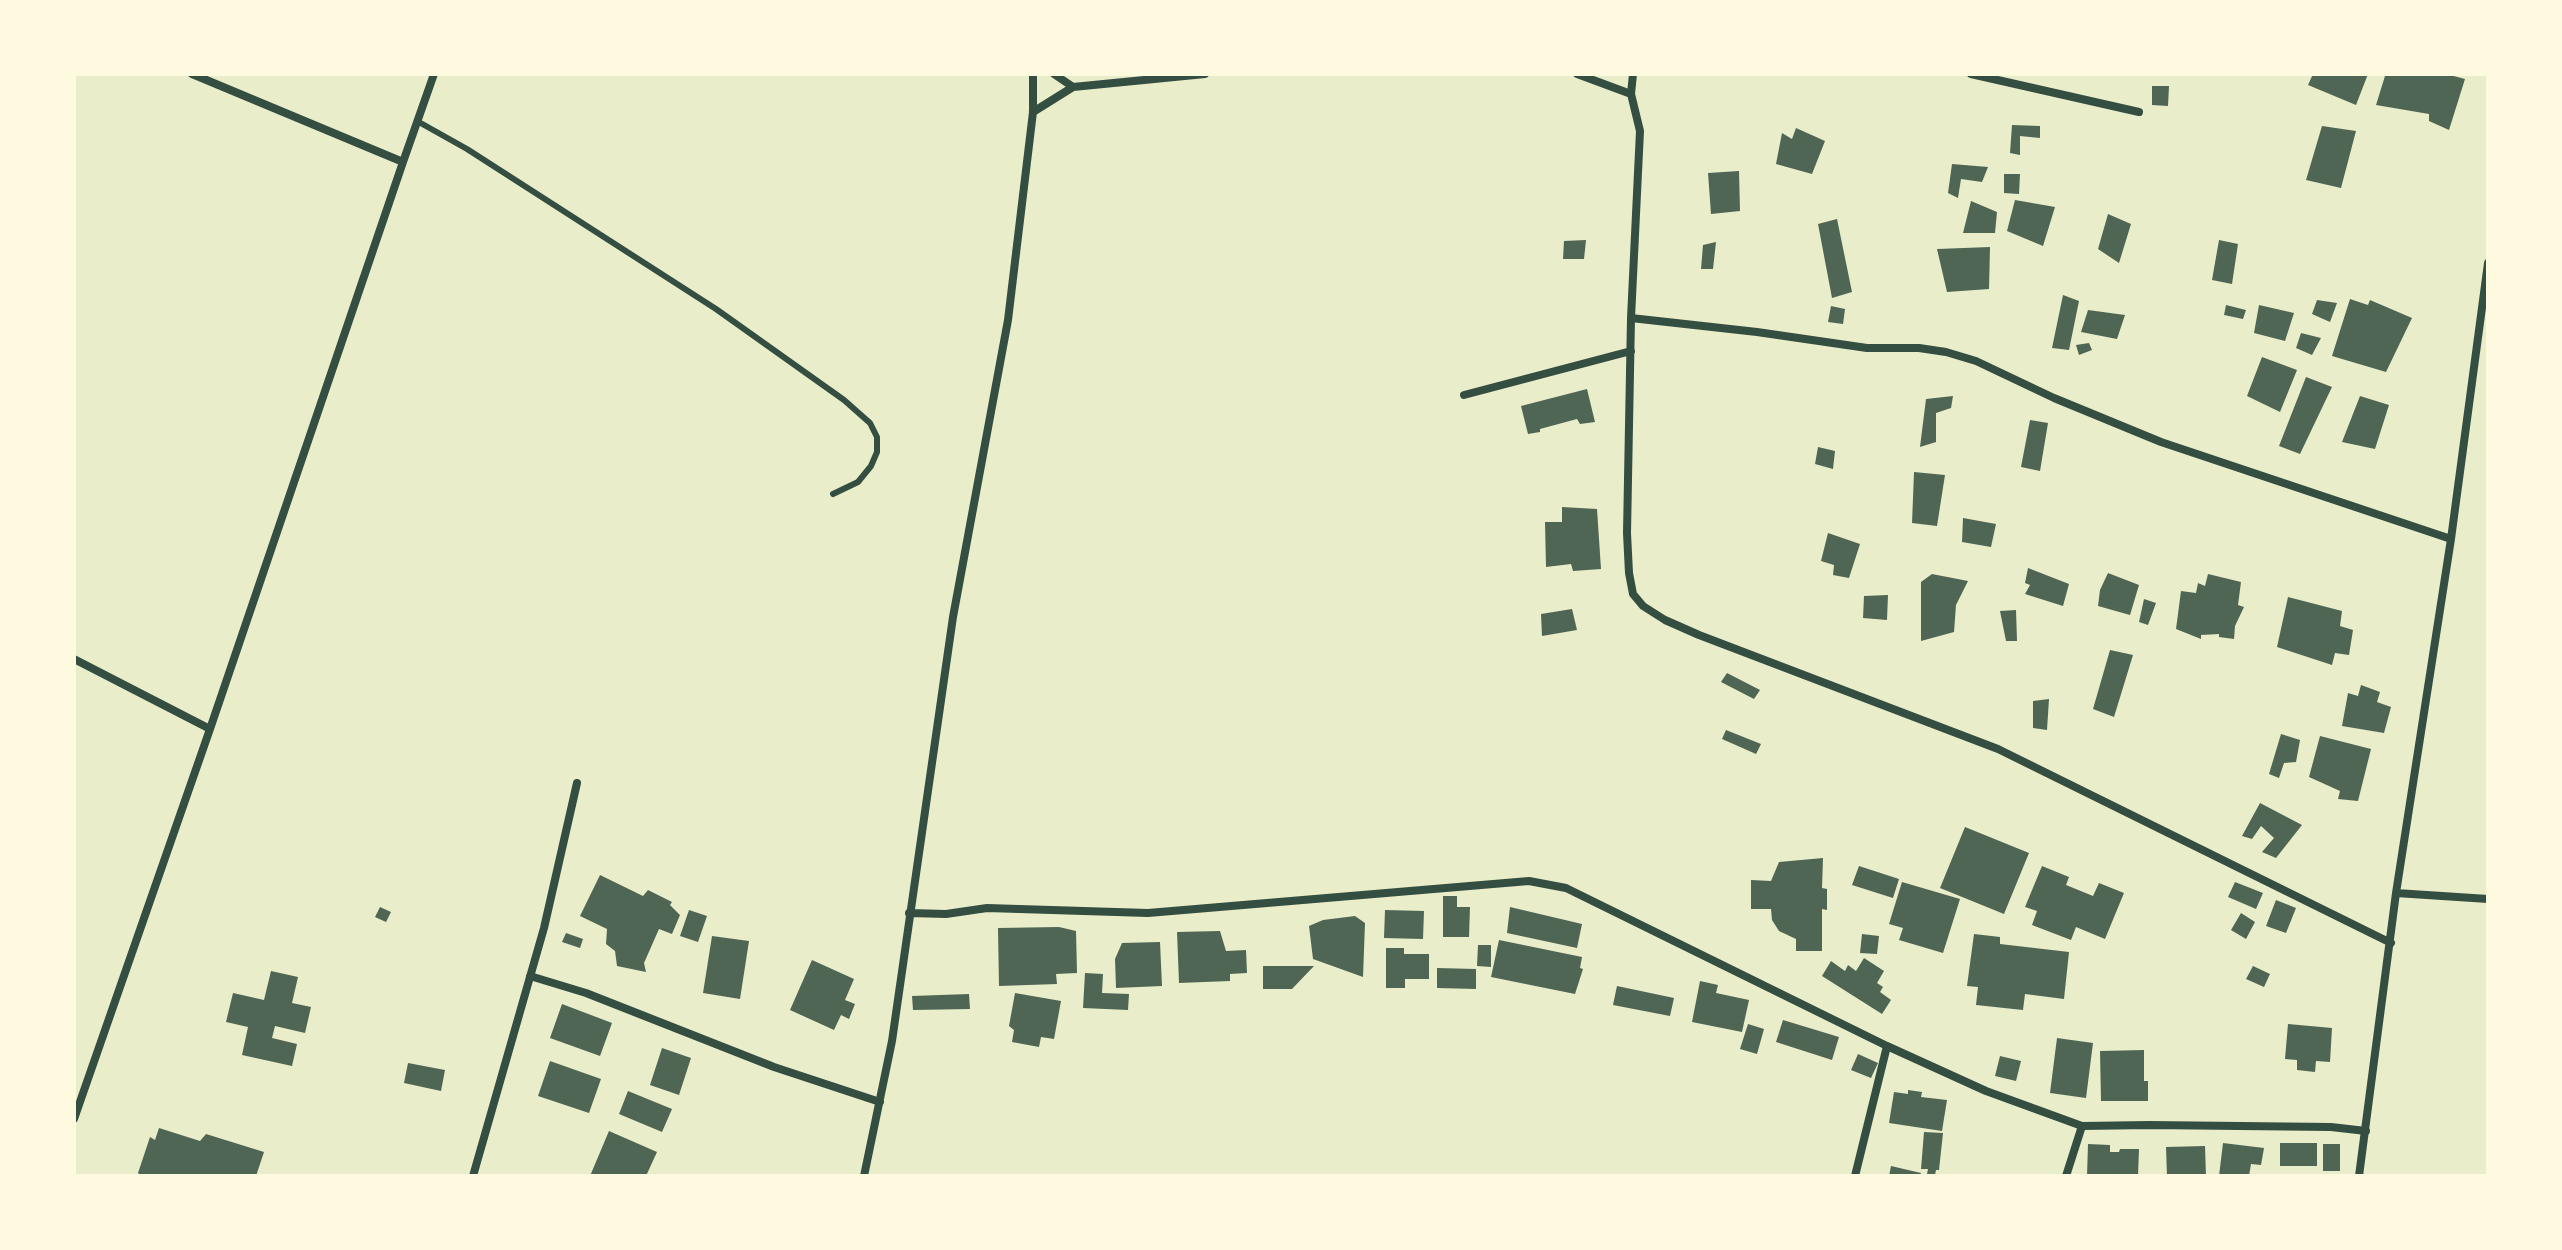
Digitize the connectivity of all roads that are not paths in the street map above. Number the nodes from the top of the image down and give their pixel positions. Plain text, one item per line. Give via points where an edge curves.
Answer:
1 (192, 74) edge
2 (434, 74) edge
3 (1033, 74) edge
4 (1054, 74) edge
5 (1205, 74) edge
6 (1577, 74) edge
7 (1633, 74) edge
8 (1971, 74) edge
9 (1073, 87) junction
10 (1631, 94) junction
11 (1033, 112) junction
12 (2139, 112) dead end
13 (417, 121) junction
14 (403, 162) junction
15 (2488, 263) edge
16 (1631, 318) junction
17 (1631, 351) junction
18 (1464, 395) dead end
19 (833, 494) dead end
20 (2451, 539) junction
21 (74, 659) edge
22 (210, 729) junction
23 (577, 783) dead end
24 (2396, 893) junction
25 (2488, 899) edge
26 (909, 913) junction
27 (2391, 943) junction
28 (530, 976) junction
29 (1887, 1046) junction
30 (78, 1096) edge
31 (880, 1102) junction
32 (74, 1119) edge
33 (2082, 1126) junction
34 (2366, 1131) junction
35 (473, 1176) edge
36 (864, 1176) edge
37 (1855, 1176) edge
38 (2066, 1176) edge
39 (2359, 1176) edge

1 - 14 street
2 - 13 street
3 - 11 street
4 - 9 street
5 - 9 street
6 - 10 street
7 - 10 street
8 - 12 street
9 - 11 street
10 - 16 street via 1640,131
11 - 26 street via 1008,320 953,617
13 - 14 street
13 - 19 lane via 716,309 870,423 877,437 871,466 858,482
14 - 22 street
15 - 20 street
16 - 17 street
16 - 20 street via 1867,348 1946,352 2161,442
17 - 18 street
17 - 27 street via 1627,533 1633,594 1643,606 1699,635 1998,749
20 - 24 street
21 - 22 street
22 - 30 street
23 - 28 street
24 - 25 street
24 - 27 street
26 - 29 street via 987,908 1148,913 1529,881 1566,888
26 - 31 street
27 - 34 street
28 - 31 street
28 - 35 street
29 - 33 street via 1986,1091
29 - 37 street
30 - 32 street
31 - 36 street
33 - 34 street
33 - 38 street
34 - 39 street

